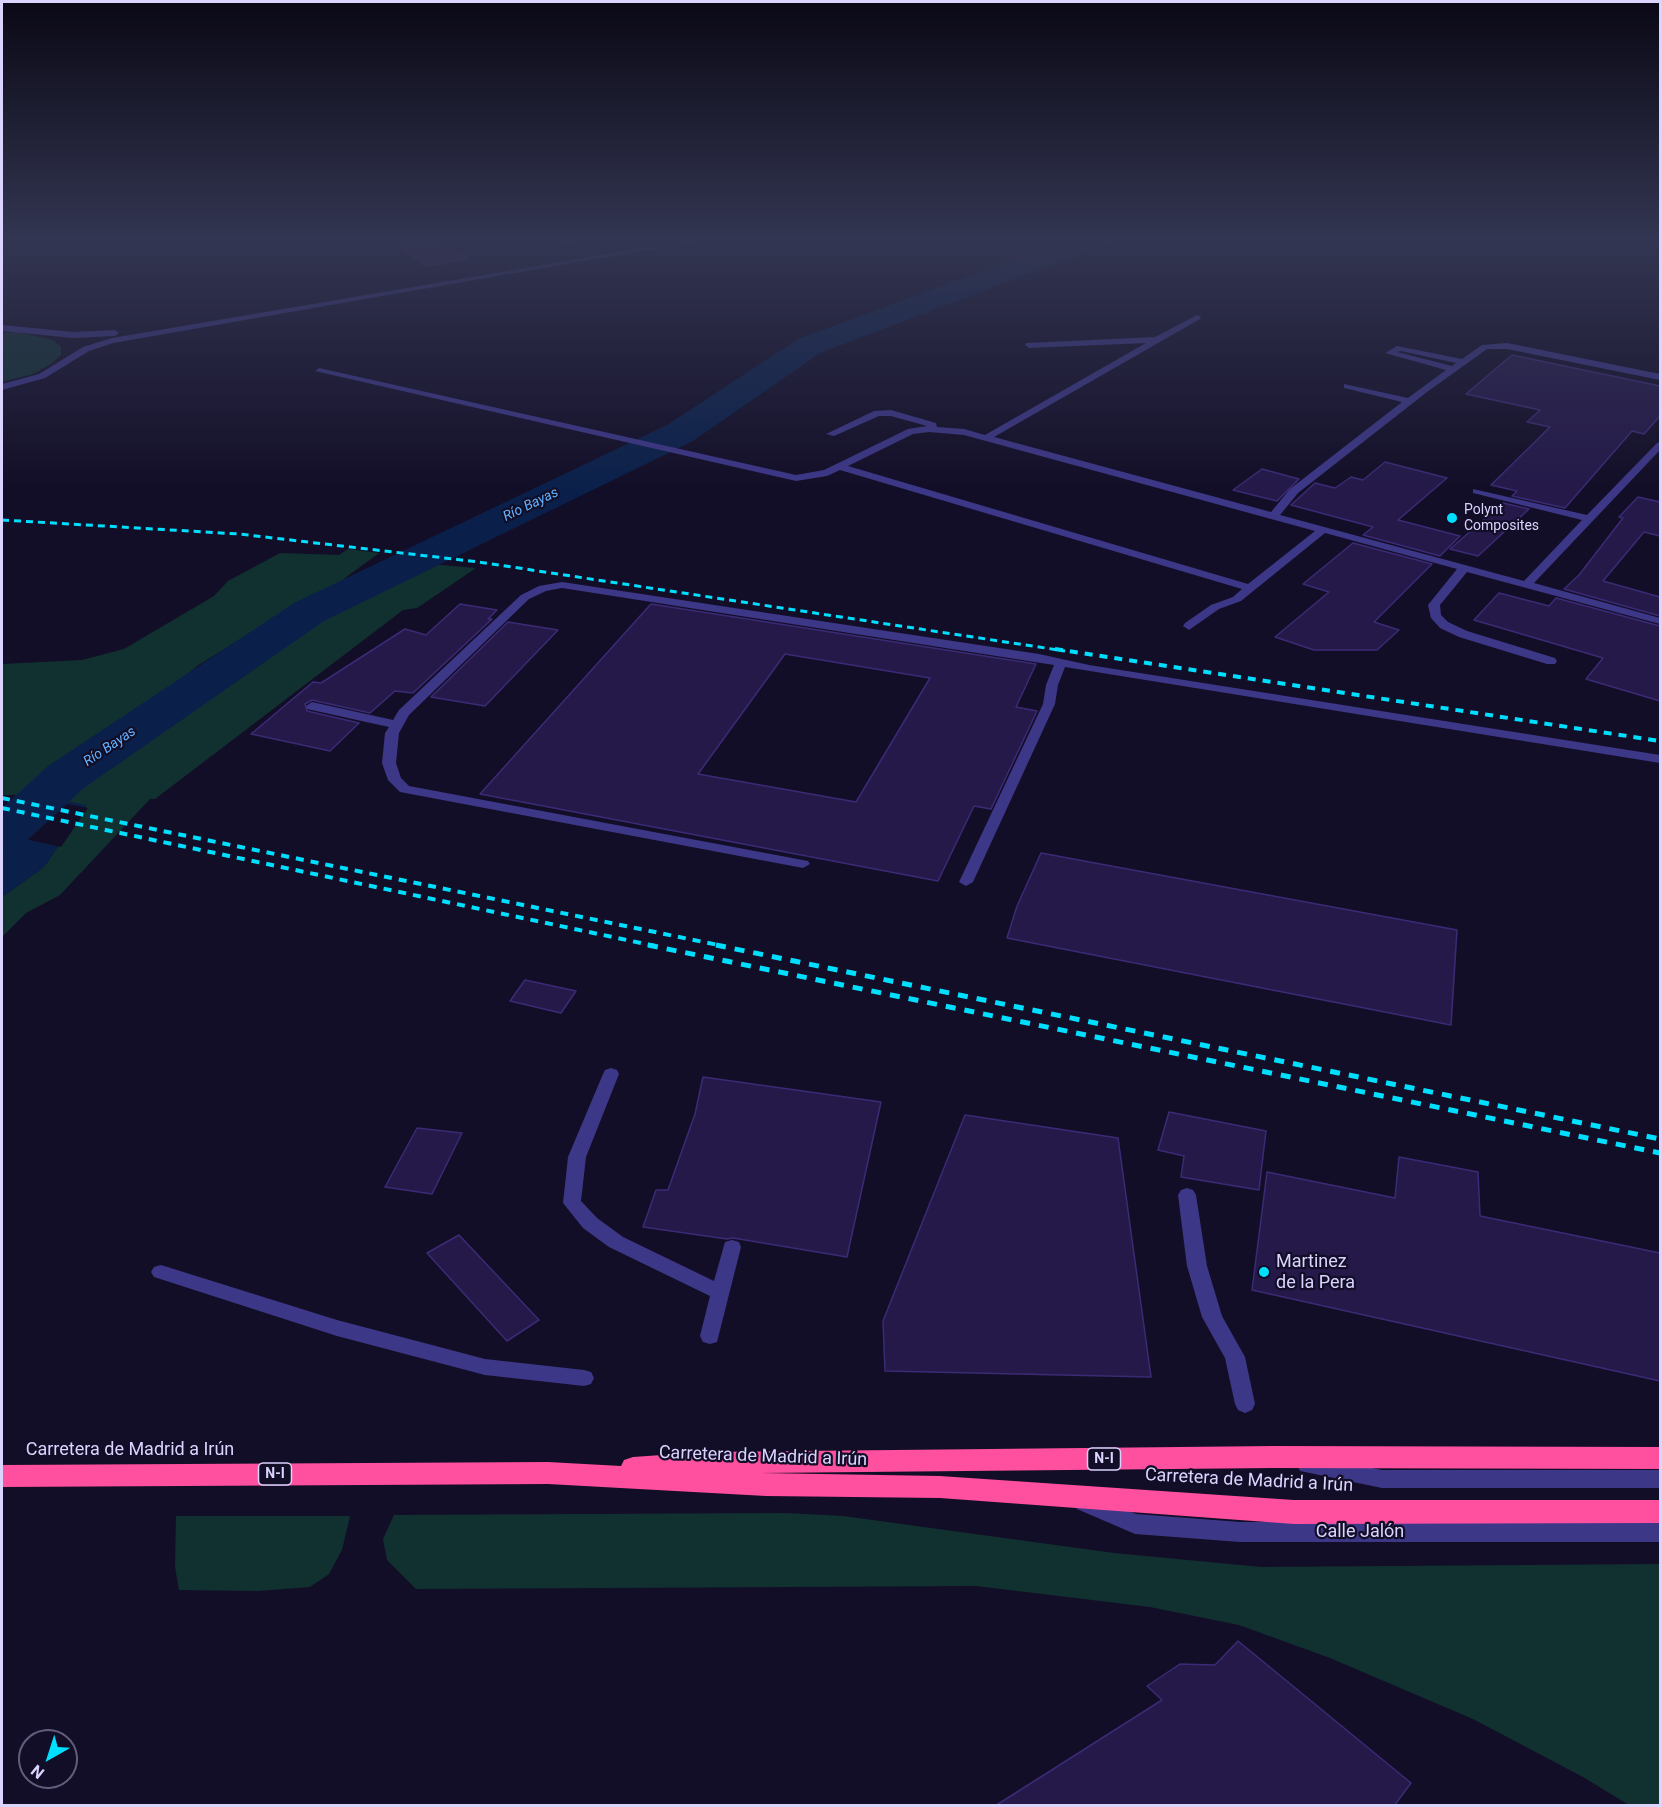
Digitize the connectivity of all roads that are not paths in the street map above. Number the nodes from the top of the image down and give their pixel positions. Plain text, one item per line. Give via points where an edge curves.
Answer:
1 (171, 323) edge
2 (212, 323) edge
3 (1186, 323) edge
4 (2, 328) edge
5 (53, 332) junction
6 (1157, 340) junction
7 (1029, 345) dead end
8 (72, 357) junction
9 (1461, 362) junction
10 (1451, 369) junction
11 (319, 371) dead end
12 (1660, 377) edge
13 (1347, 386) dead end
14 (2, 387) edge
15 (1410, 401) junction
16 (947, 430) junction
17 (831, 434) dead end
18 (986, 438) junction
19 (1660, 445) edge
20 (840, 466) junction
21 (1477, 491) dead end
22 (1273, 516) junction
23 (1589, 519) junction
24 (1323, 530) junction
25 (1464, 568) junction
26 (1526, 585) junction
27 (1250, 588) junction
28 (1660, 621) edge
29 (1189, 626) dead end
30 (1551, 661) dead end
31 (1060, 664) junction
32 (312, 706) dead end
33 (397, 725) junction
34 (1660, 759) edge
35 (803, 864) dead end
36 (966, 882) dead end
37 (611, 1074) dead end
38 (1186, 1195) dead end
39 (732, 1247) dead end
40 (161, 1272) dead end
41 (719, 1292) junction
42 (710, 1336) dead end
43 (584, 1378) dead end
44 (1245, 1404) dead end
45 (1274, 1457) junction
46 (1660, 1458) edge
47 (548, 1473) junction
48 (2, 1476) edge
49 (1660, 1479) edge
50 (1066, 1494) junction
51 (1660, 1512) edge
52 (1660, 1532) edge

1 - 5 street via 84,335
2 - 8 street via 121,339
3 - 6 street
4 - 5 street
5 - 8 street via 75,347
6 - 7 street
6 - 18 street
8 - 14 street via 42,376
9 - 10 street
9 - 10 street via 1401,348 1389,353
9 - 12 street via 1485,347 1508,346
10 - 15 street
11 - 20 street via 796,478 816,477
13 - 15 street
15 - 22 street via 1294,491
16 - 17 street via 877,412
16 - 18 street
16 - 20 street via 911,431
18 - 22 street
19 - 23 street
20 - 27 street
21 - 23 street
22 - 24 street
23 - 26 street
24 - 25 street
24 - 27 street
25 - 26 street
25 - 30 street via 1434,605 1435,616 1462,634
26 - 28 street
27 - 29 street
31 - 33 street via 562,585 543,588 525,597 404,713
31 - 34 street
31 - 36 street via 1049,704
32 - 33 street
33 - 35 street via 392,733 389,763 395,780 405,789
37 - 41 street via 577,1157 572,1203 590,1223 616,1242
38 - 44 street via 1197,1266 1212,1317 1235,1357
39 - 41 street
40 - 43 street via 337,1328 485,1367
41 - 42 street
45 - 46 highway, Carretera de Madrid a Irún / N-I
45 - 47 highway, Carretera de Madrid a Irún / N-I via 705,1463
45 - 49 street, Carretera de Madrid a Irún via 1382,1479
47 - 48 highway, Carretera de Madrid a Irún / N-I
47 - 50 highway, Carretera de Madrid a Irún via 766,1485 940,1487
50 - 51 highway, Carretera de Madrid a Irún via 1179,1506 1294,1512
50 - 52 street, Calle Jalón via 1135,1524 1240,1532

